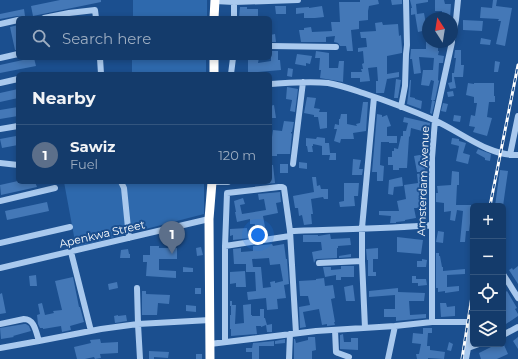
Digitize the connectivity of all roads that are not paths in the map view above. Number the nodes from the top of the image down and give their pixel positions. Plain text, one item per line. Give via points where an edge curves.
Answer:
1 (215, 0) edge
2 (298, 0) edge
3 (406, 0) edge
4 (458, 0) edge
5 (234, 2) junction
6 (457, 12) edge
7 (54, 16) edge
8 (96, 16) edge
9 (214, 16) edge
10 (234, 16) edge
11 (16, 20) edge
12 (0, 24) edge
13 (272, 46) edge
14 (336, 47) dead end
15 (450, 48) edge
16 (16, 54) edge
17 (0, 58) edge
18 (100, 60) edge
19 (214, 60) edge
20 (232, 60) edge
21 (101, 72) edge
22 (214, 72) edge
23 (231, 72) edge
24 (16, 79) edge
25 (303, 82) junction
26 (0, 83) edge
27 (272, 84) edge
28 (374, 97) junction
29 (401, 107) junction
30 (518, 116) edge
31 (435, 120) junction
32 (16, 126) edge
33 (0, 129) edge
34 (510, 155) junction
35 (518, 155) edge
36 (0, 162) edge
37 (293, 164) dead end
38 (16, 165) edge
39 (122, 184) edge
40 (212, 184) edge
41 (228, 184) edge
42 (55, 188) dead end
43 (228, 193) junction
44 (0, 201) edge
45 (209, 219) junction
46 (432, 225) junction
47 (70, 227) dead end
48 (362, 228) junction
49 (290, 234) junction
50 (129, 238) junction
51 (0, 243) edge
52 (225, 246) junction
53 (71, 252) junction
54 (362, 261) junction
55 (319, 263) dead end
56 (0, 268) edge
57 (504, 275) edge
58 (137, 288) dead end
59 (518, 298) edge
60 (210, 320) junction
61 (432, 322) junction
62 (0, 324) edge
63 (138, 324) junction
64 (395, 326) junction
65 (518, 327) edge
66 (365, 328) junction
67 (335, 330) junction
68 (91, 331) junction
69 (506, 333) edge
70 (293, 334) junction
71 (39, 341) junction
72 (225, 342) junction
73 (210, 344) junction
74 (0, 348) edge
75 (468, 348) joint
76 (349, 357) dead end
77 (140, 359) edge
78 (210, 359) edge
79 (289, 359) edge
80 (388, 359) edge
81 (466, 359) edge

1 - 5 street
1 - 9 highway
2 - 5 street
3 - 29 street via 407,45
4 - 6 street, Amsterdam Avenue
5 - 10 street
7 - 8 street via 95,10
11 - 12 street
13 - 14 street
15 - 31 street, Amsterdam Avenue
16 - 17 street
18 - 21 street
19 - 22 highway
20 - 23 street
24 - 26 street
25 - 27 street
25 - 28 street via 337,85
25 - 37 street
28 - 29 street
28 - 48 street
29 - 31 street
30 - 34 street
31 - 34 street via 483,146
31 - 46 street, Amsterdam Avenue
32 - 33 street
34 - 35 street
36 - 38 street
39 - 50 street
40 - 45 highway
41 - 43 street
42 - 44 street
43 - 49 street via 282,187
43 - 52 street
45 - 50 street, Apenkwa Street
45 - 60 highway
46 - 48 street
46 - 61 street, Amsterdam Avenue
47 - 51 street
48 - 49 street
48 - 54 street
49 - 52 street
49 - 70 street
50 - 53 street, Apenkwa Street
52 - 72 street
53 - 56 street, Apenkwa Street
53 - 68 street
54 - 55 street
54 - 66 street
57 - 59 street
58 - 63 street
60 - 63 street
60 - 73 highway
61 - 64 street
61 - 75 street via 467,322 470,326
62 - 71 street via 28,319
63 - 68 street
63 - 77 street
64 - 66 street
64 - 80 street
65 - 69 street
66 - 67 street
67 - 70 street
67 - 76 street via 336,352
68 - 71 street
70 - 72 street
70 - 79 street
71 - 74 street
72 - 73 street
73 - 78 highway
75 - 81 street

